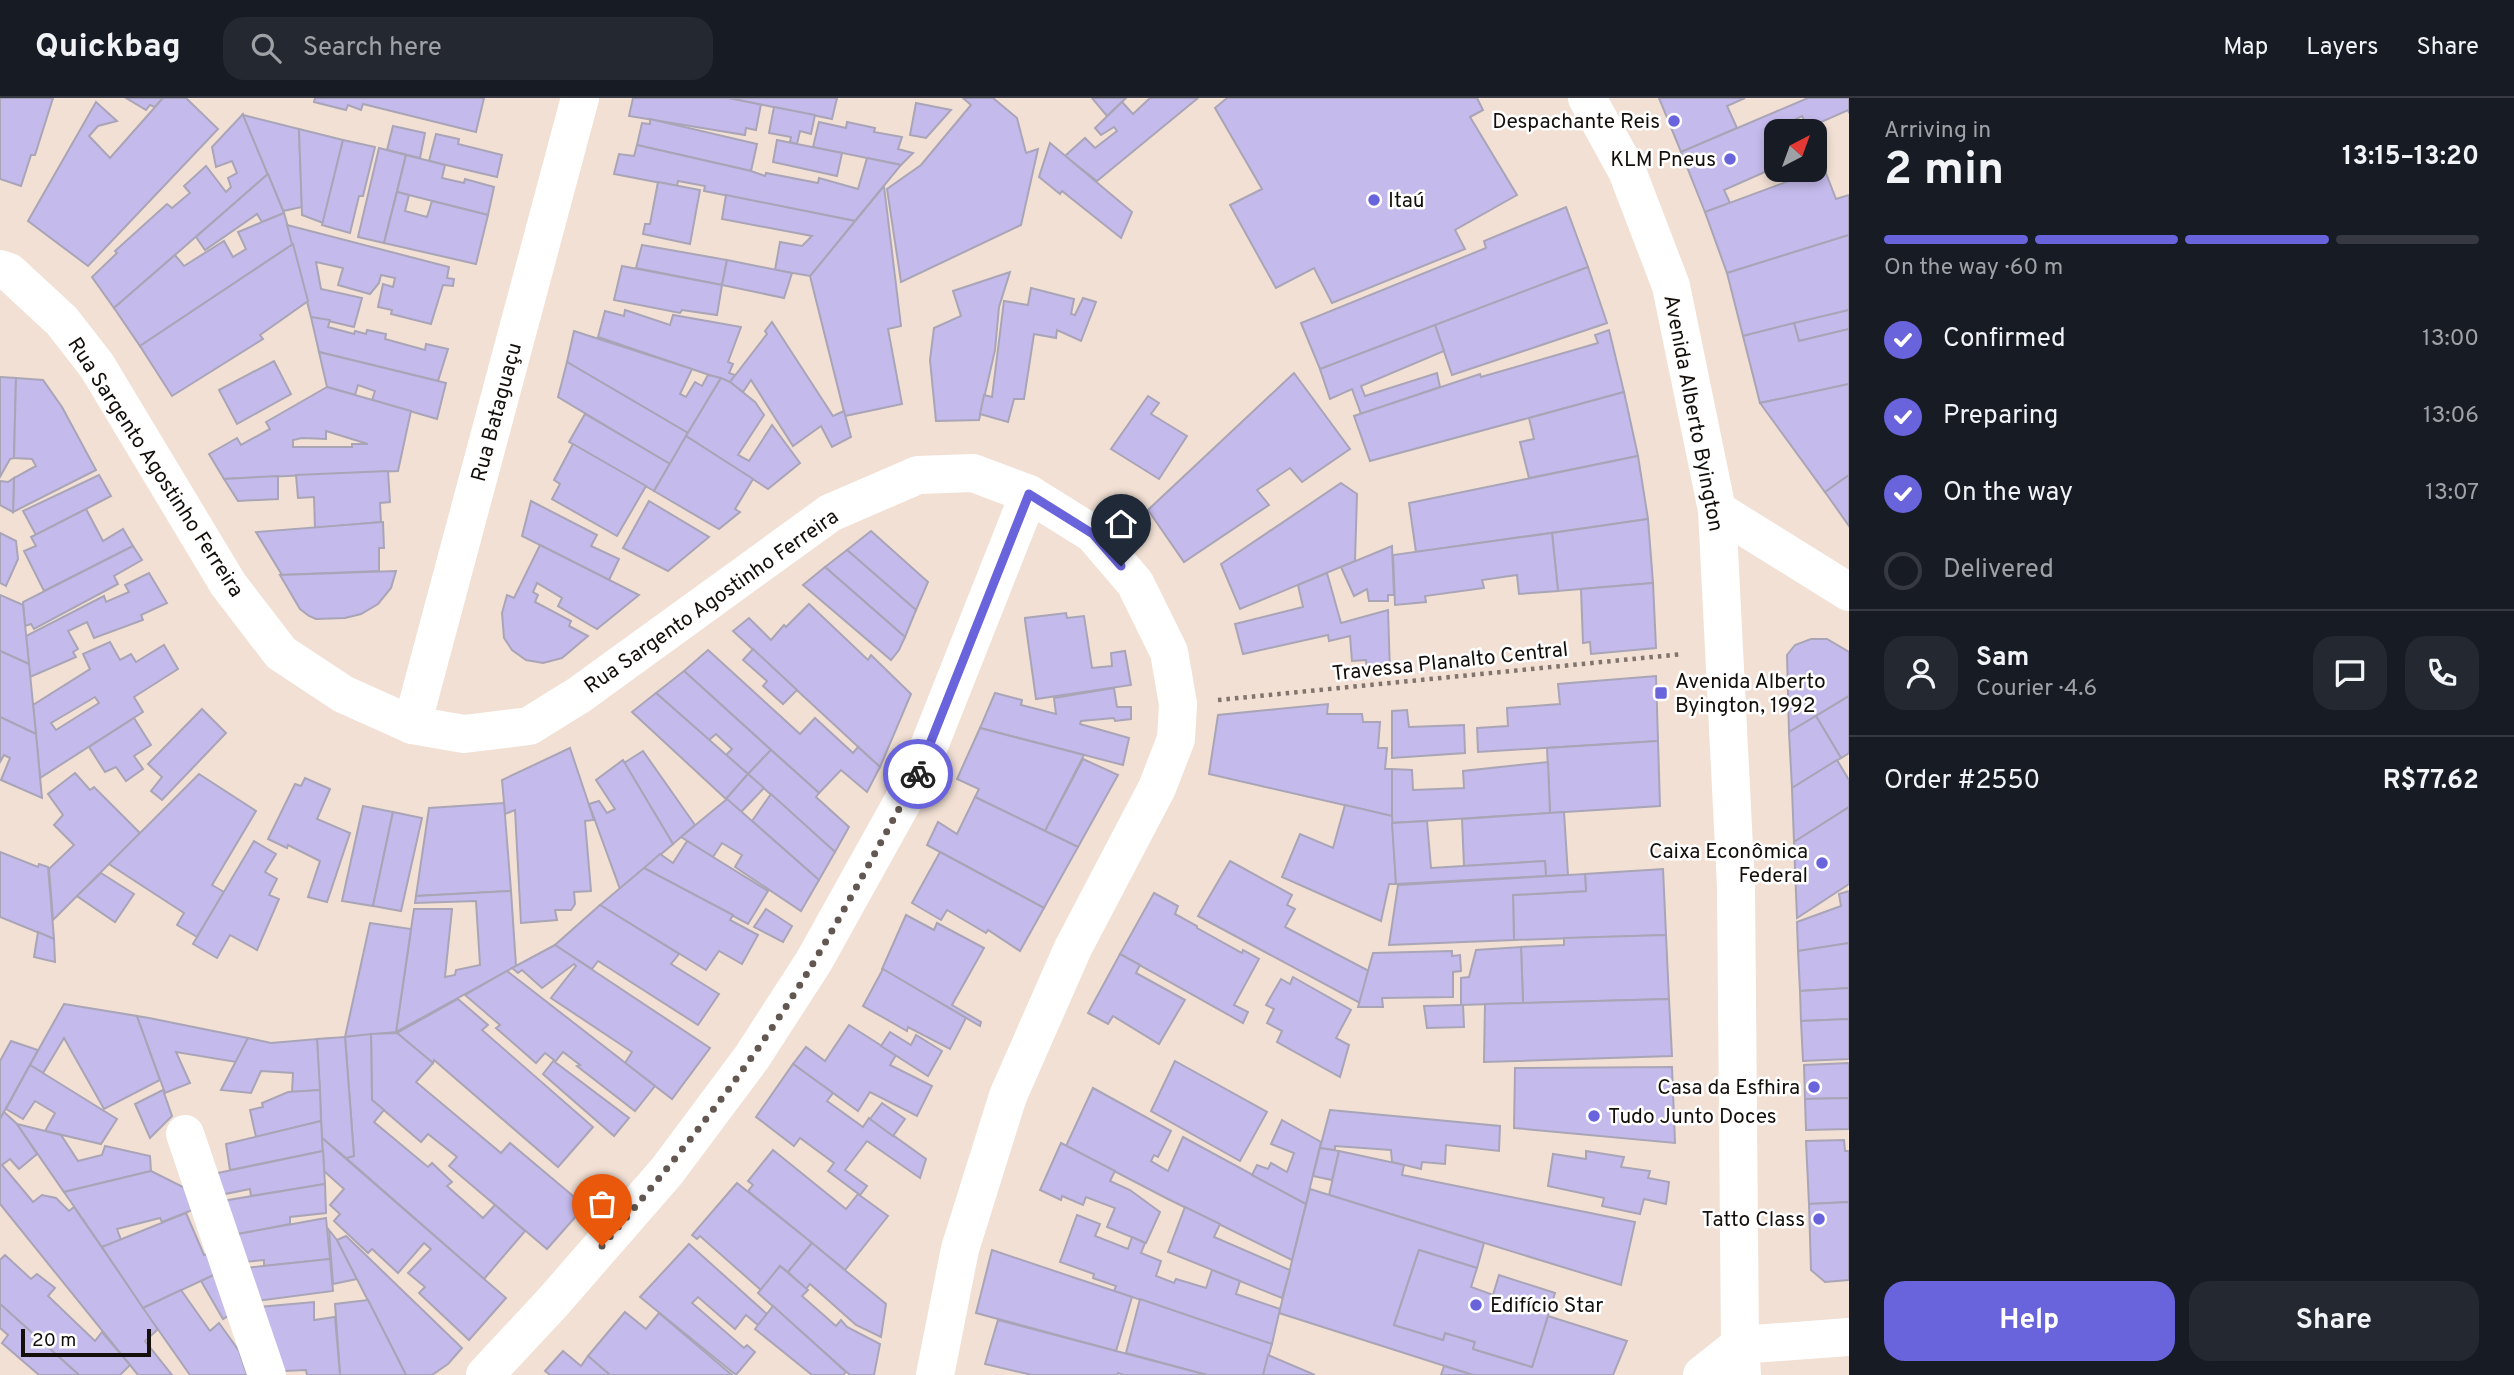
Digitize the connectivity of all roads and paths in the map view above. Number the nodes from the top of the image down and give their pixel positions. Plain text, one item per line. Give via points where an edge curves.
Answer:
1 (580, 98) edge
2 (1587, 98) edge
3 (3, 275) edge
4 (1029, 494) junction
5 (1717, 510) junction
6 (1849, 592) edge
7 (1725, 650) junction
8 (1178, 704) junction
9 (412, 725) junction
10 (185, 1134) dead end
11 (1849, 1337) edge
12 (1741, 1360) edge
13 (267, 1375) edge
14 (485, 1375) edge
15 (935, 1375) edge
16 (1702, 1375) edge

1 - 9 street, Rua Bataguaçu
2 - 5 street, Avenida Alberto Byington via 1627,171 1671,286
3 - 9 street, Rua Sargento Agostinho Ferreira via 62,321 97,366 228,584 281,653 343,694
4 - 8 street, Rua Sargento Agostinho Ferreira via 1093,534 1135,583 1170,652
4 - 9 street, Rua Sargento Agostinho Ferreira via 973,473 918,475 830,513 579,695 529,726 464,734
4 - 14 street via 918,774 814,961 752,1057 667,1171
5 - 6 street
5 - 7 street, Avenida Alberto Byington
7 - 8 path, Travessa Planalto Central
7 - 12 street, Avenida Alberto Byington via 1736,887
8 - 15 street, Rua Sargento Agostinho Ferreira via 1176,739 1157,789 1073,948 1008,1096 960,1250
10 - 13 street
11 - 12 street
12 - 16 street

